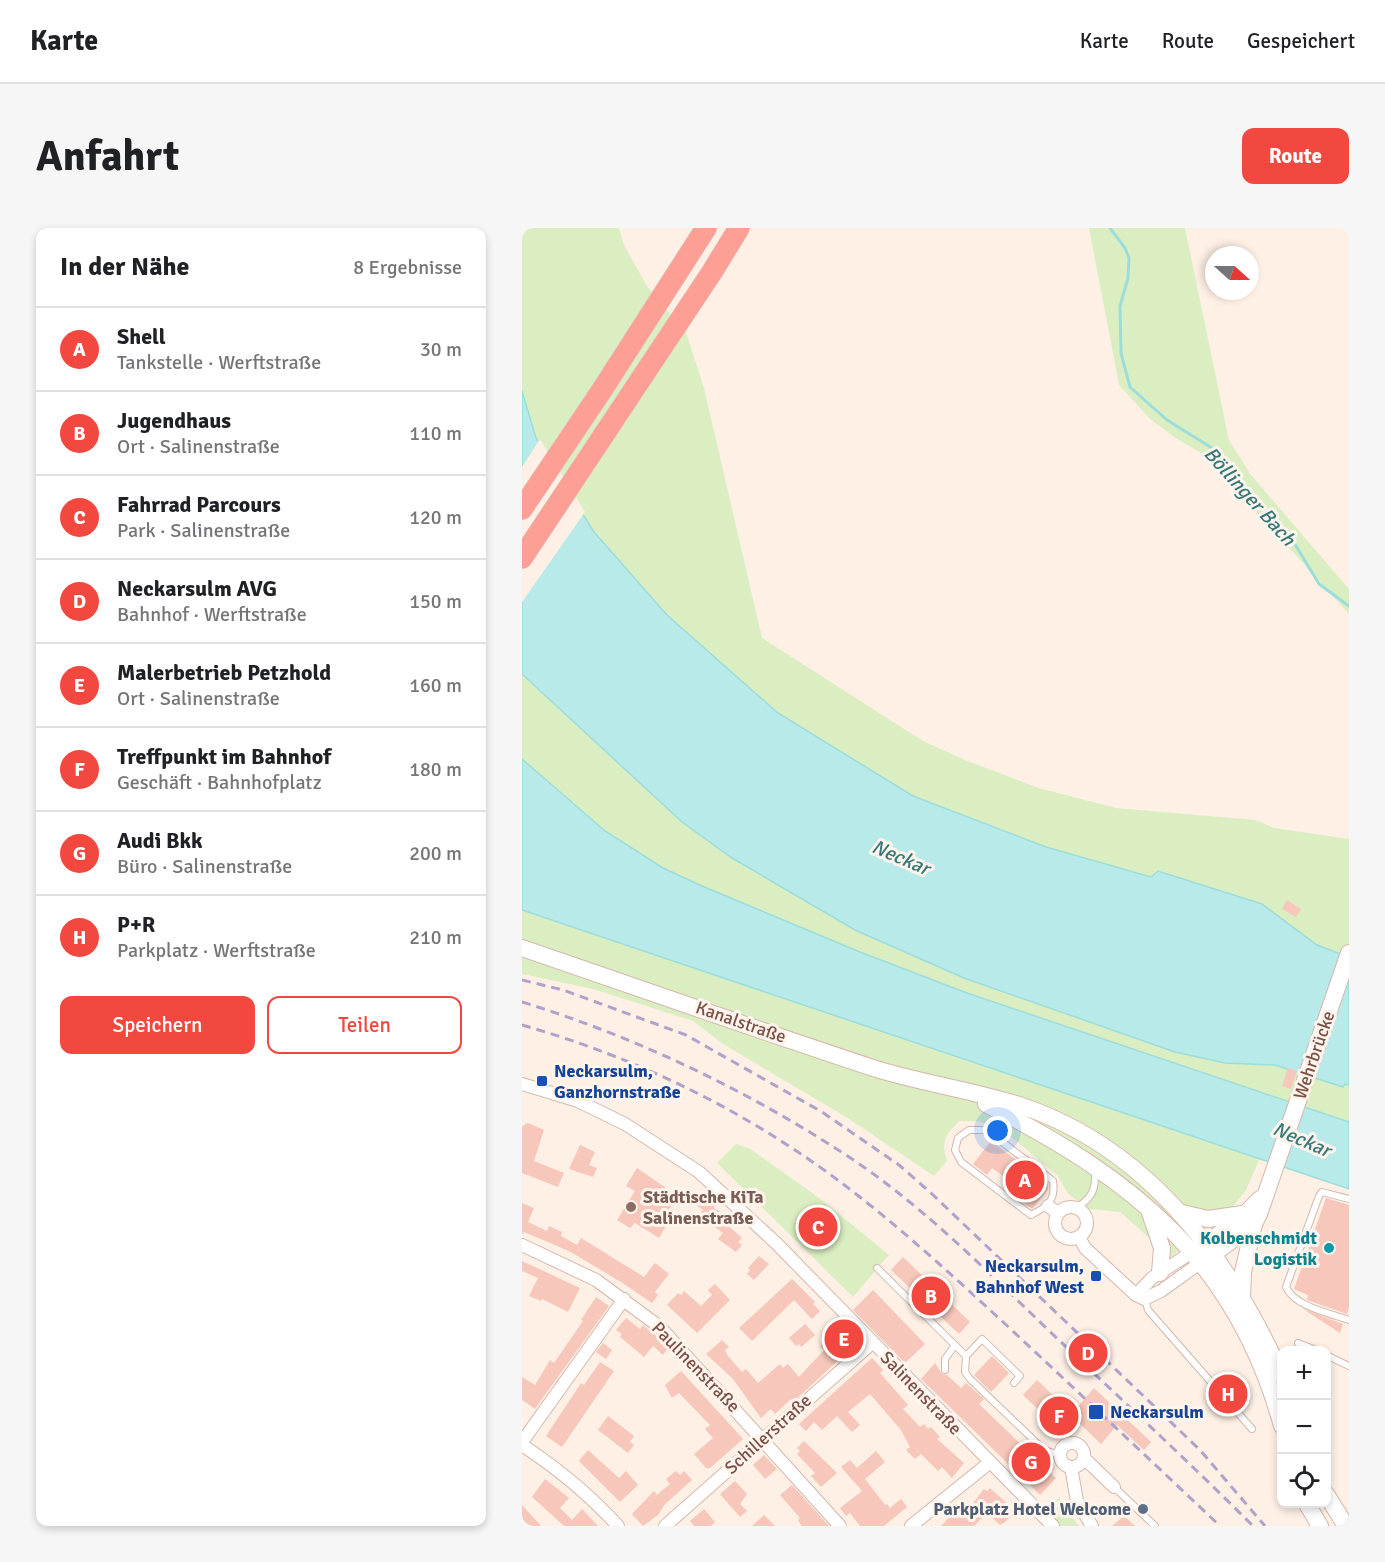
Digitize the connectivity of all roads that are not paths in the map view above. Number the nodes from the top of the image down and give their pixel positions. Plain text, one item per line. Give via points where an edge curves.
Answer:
1 (706, 228) edge
2 (739, 228) edge
3 (522, 509) edge
4 (522, 558) edge
5 (522, 948) edge
6 (1349, 953) edge
7 (522, 1084) edge
8 (961, 1092) junction
9 (1095, 1165) junction
10 (1349, 1199) edge
11 (1148, 1206) junction
12 (1078, 1208) junction
13 (1053, 1210) junction
14 (1182, 1213) junction
15 (1250, 1218) junction
16 (1079, 1237) junction
17 (522, 1245) edge
18 (1203, 1253) junction
19 (877, 1268) dead end
20 (1160, 1273) junction
21 (1140, 1297) junction
22 (1242, 1298) junction
23 (624, 1299) junction
24 (1349, 1320) edge
25 (1298, 1342) dead end
26 (872, 1343) junction
27 (955, 1345) junction
28 (1307, 1346) edge
29 (966, 1356) junction
30 (1331, 1357) edge
31 (1349, 1366) edge
32 (1277, 1368) edge
33 (945, 1370) dead end
34 (1014, 1383) dead end
35 (1277, 1411) edge
36 (1252, 1429) dead end
37 (763, 1438) junction
38 (522, 1444) edge
39 (1060, 1455) junction
40 (1084, 1458) junction
41 (989, 1463) junction
42 (1071, 1467) junction
43 (1114, 1487) joint
44 (1331, 1502) edge
45 (1310, 1508) edge
46 (618, 1526) edge
47 (665, 1526) edge
48 (840, 1526) edge
49 (911, 1526) edge
50 (1053, 1526) edge
51 (1092, 1526) edge
52 (1155, 1526) edge
53 (1320, 1526) edge
54 (1346, 1526) edge

1 - 3 highway
2 - 4 highway
5 - 8 main road, Kanalstraße via 875,1068
6 - 15 main road, Wehrbrücke via 1267,1191
7 - 26 street, Salinenstraße via 578,1101 666,1149 699,1172 776,1243
8 - 9 main road, Kanalstraße
8 - 14 main road, Kanalstraße via 1018,1105 1082,1133 1152,1183
9 - 11 main road, Kanalstraße
9 - 12 lane via 1095,1189 1091,1198
10 - 24 lane via 1329,1192 1319,1196 1286,1287 1300,1302
11 - 18 main road, Kanalstraße
11 - 20 main road via 1162,1248
12 - 13 street
12 - 16 street via 1088,1221
13 - 13 lane via 1053,1181 997,1138 984,1130 969,1130 958,1138 955,1150 962,1162 1031,1215
13 - 16 street via 1058,1232 1067,1238
14 - 15 main road via 1208,1219
14 - 18 main road, Kanalstraße
15 - 18 main road
15 - 22 main road, Wehrbrücke
16 - 21 street via 1085,1248
17 - 23 street, Paulinenstraße via 596,1280
18 - 20 street
18 - 21 street via 1161,1291
18 - 22 main road
18 - 35 main road via 1246,1333
19 - 27 lane
20 - 21 street
21 - 36 lane
22 - 32 main road
23 - 37 street, Paulinenstraße via 676,1342
23 - 38 street
25 - 28 lane
26 - 37 street, Schillerstraße
26 - 41 street, Salinenstraße
27 - 29 lane
27 - 33 lane via 945,1359
29 - 34 lane via 982,1339 1020,1376
29 - 39 lane via 970,1379 1044,1450
30 - 31 lane
37 - 47 street, Schillerstraße
37 - 48 street, Paulinenstraße
38 - 46 street via 585,1493
39 - 40 street via 1066,1445 1077,1444
39 - 42 street via 1063,1463
40 - 42 street
40 - 43 street
41 - 49 street
41 - 50 street, Salinenstraße
42 - 51 street via 1077,1501
43 - 52 lane
44 - 54 main road
45 - 53 main road

